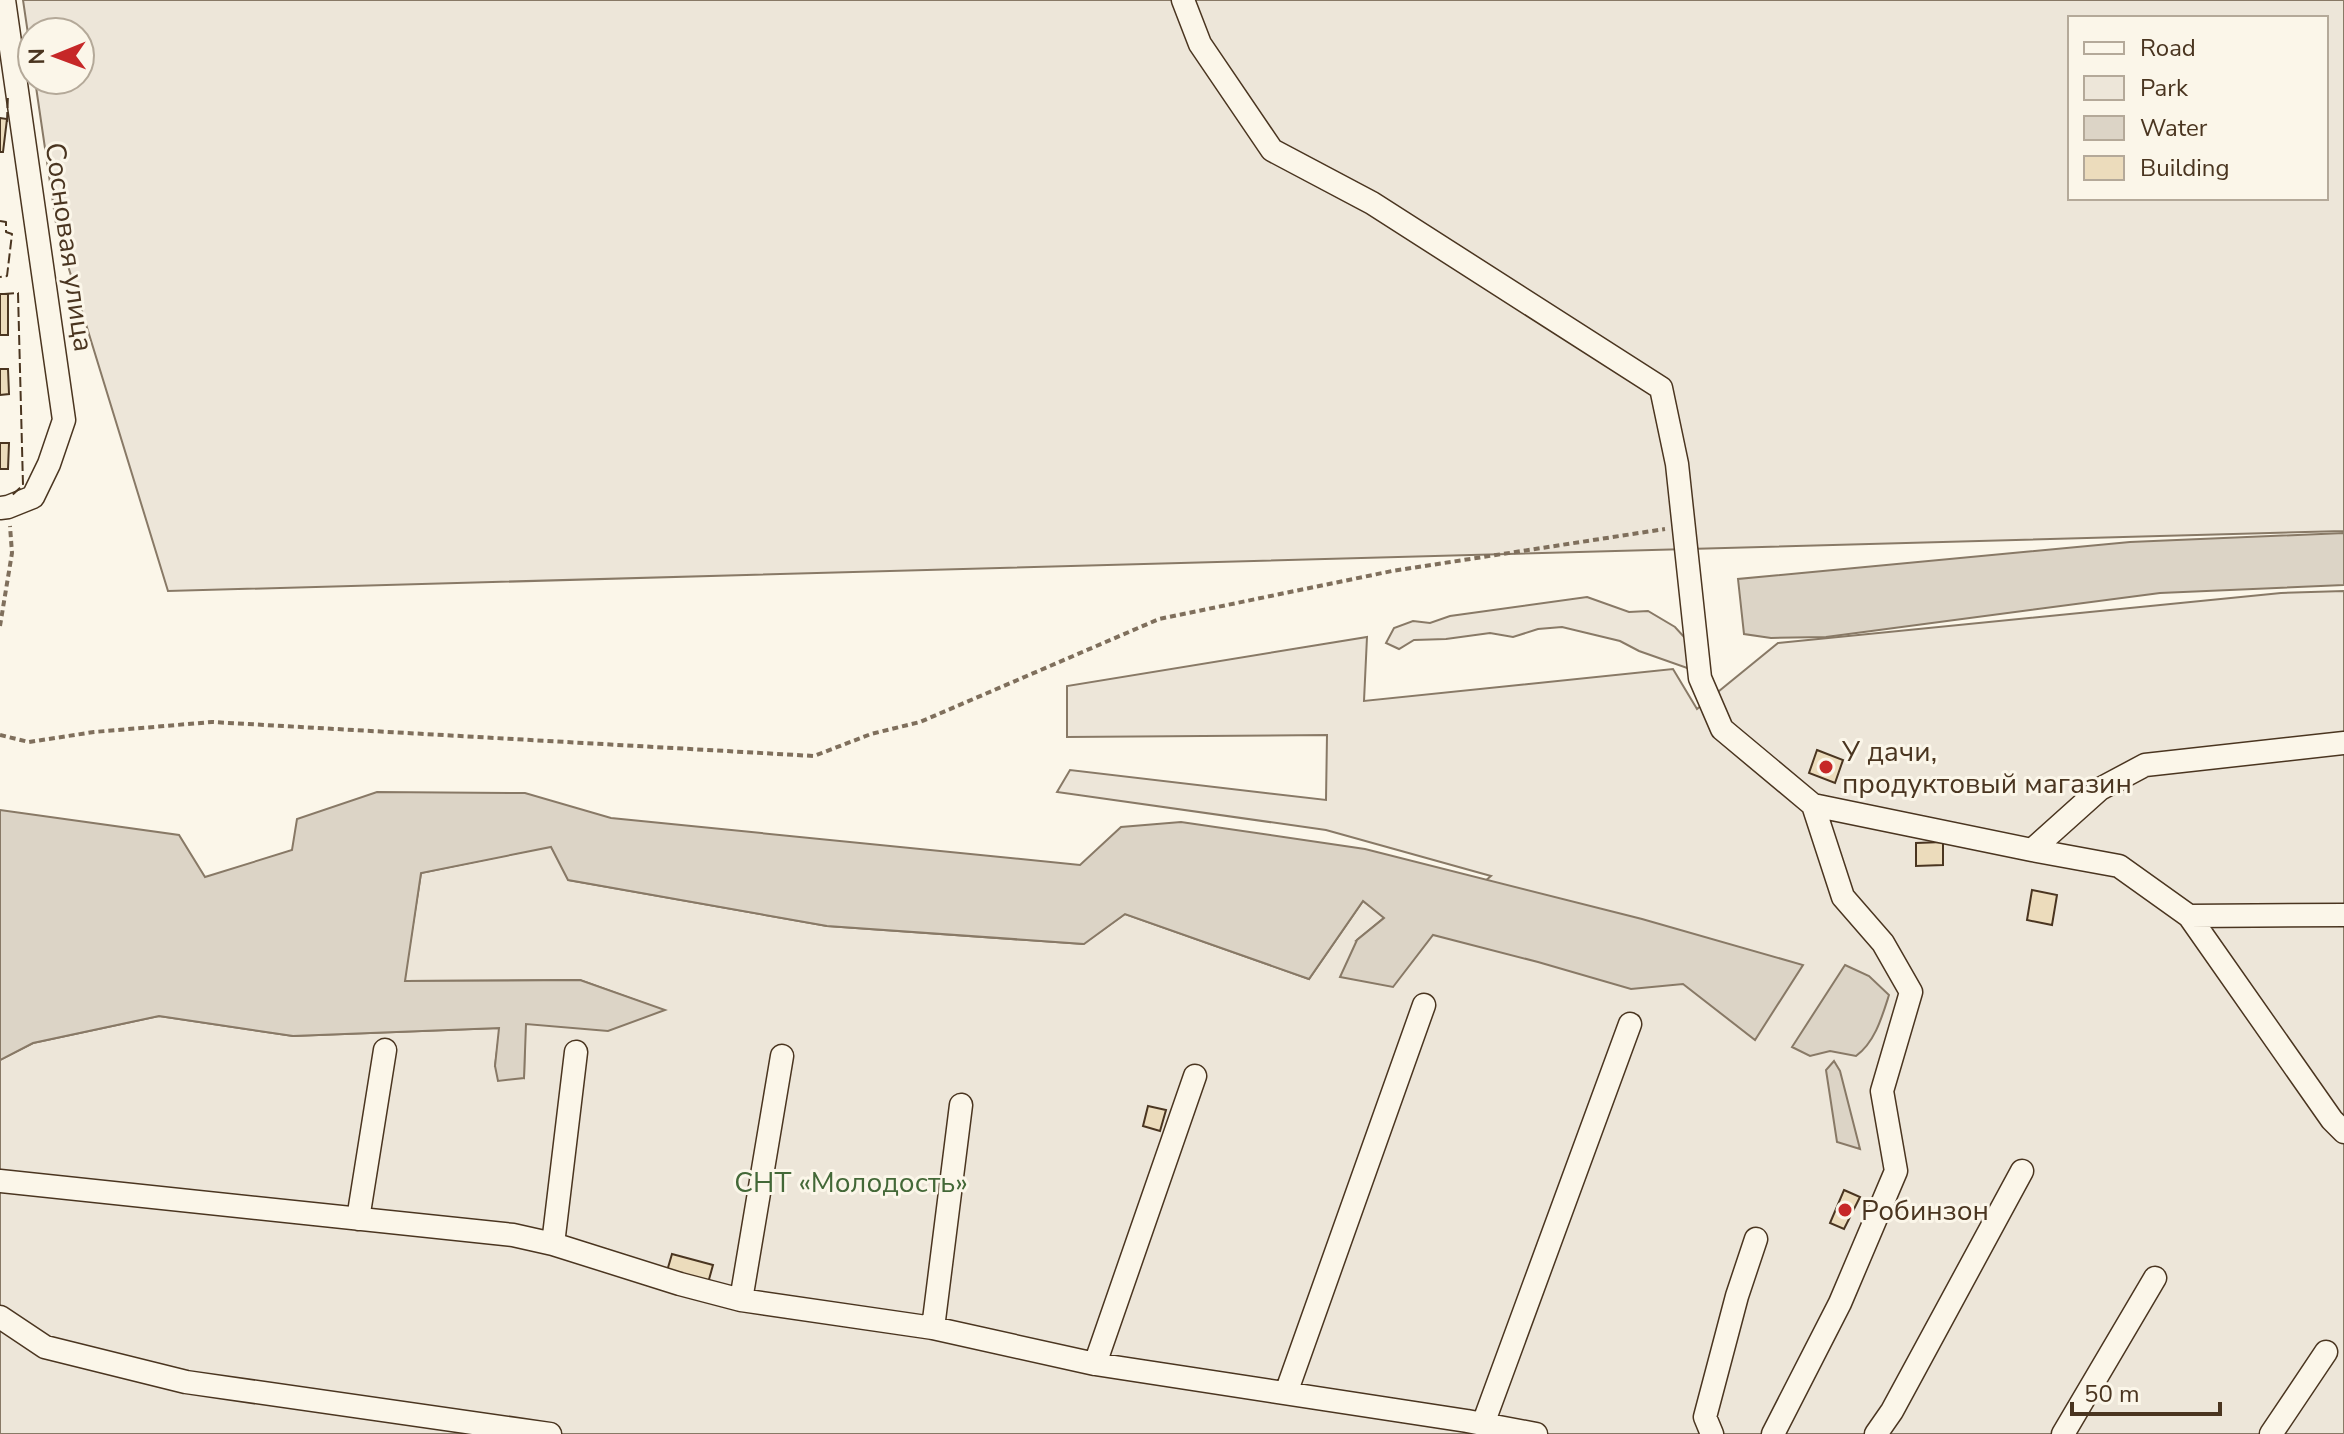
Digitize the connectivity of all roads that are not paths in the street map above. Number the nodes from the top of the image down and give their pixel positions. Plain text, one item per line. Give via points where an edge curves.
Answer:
1 (4, 0) edge
2 (1183, 0) edge
3 (4, 508) edge
4 (2344, 743) edge
5 (1813, 805) junction
6 (2032, 850) junction
7 (2344, 915) edge
8 (2189, 916) junction
9 (1424, 1005) dead end
10 (1630, 1024) dead end
11 (385, 1050) dead end
12 (576, 1052) dead end
13 (782, 1056) dead end
14 (1195, 1076) dead end
15 (961, 1105) dead end
16 (2344, 1132) edge
17 (2022, 1171) dead end
18 (0, 1181) edge
19 (358, 1219) junction
20 (1756, 1239) dead end
21 (553, 1244) junction
22 (2155, 1278) dead end
23 (741, 1300) junction
24 (0, 1317) edge
25 (933, 1328) junction
26 (2326, 1352) dead end
27 (1095, 1364) junction
28 (1286, 1393) junction
29 (1483, 1424) junction
30 (550, 1434) edge
31 (1536, 1434) edge
32 (1712, 1434) edge
33 (1773, 1434) edge
34 (1876, 1434) edge
35 (2063, 1434) edge
36 (2271, 1434) edge

1 - 3 street, Сосновая улица via 64,420 33,497
2 - 5 street via 1200,44 1272,150 1372,203 1661,388 1677,464 1700,678 1722,729
4 - 6 street via 2145,765 2100,789
5 - 6 street
5 - 33 street via 1843,897 1883,943 1911,992 1882,1091 1896,1171 1840,1303
6 - 8 street via 2119,866
7 - 8 street
8 - 16 street
9 - 28 street
10 - 29 street
11 - 19 street
12 - 21 street
13 - 23 street
14 - 27 street
15 - 25 street
17 - 34 street
18 - 19 street
19 - 21 street
20 - 32 street via 1705,1417
21 - 23 street
22 - 35 street
23 - 25 street
24 - 30 street via 45,1347 186,1382
25 - 27 street
26 - 36 street
27 - 28 street
28 - 29 street
29 - 31 street

